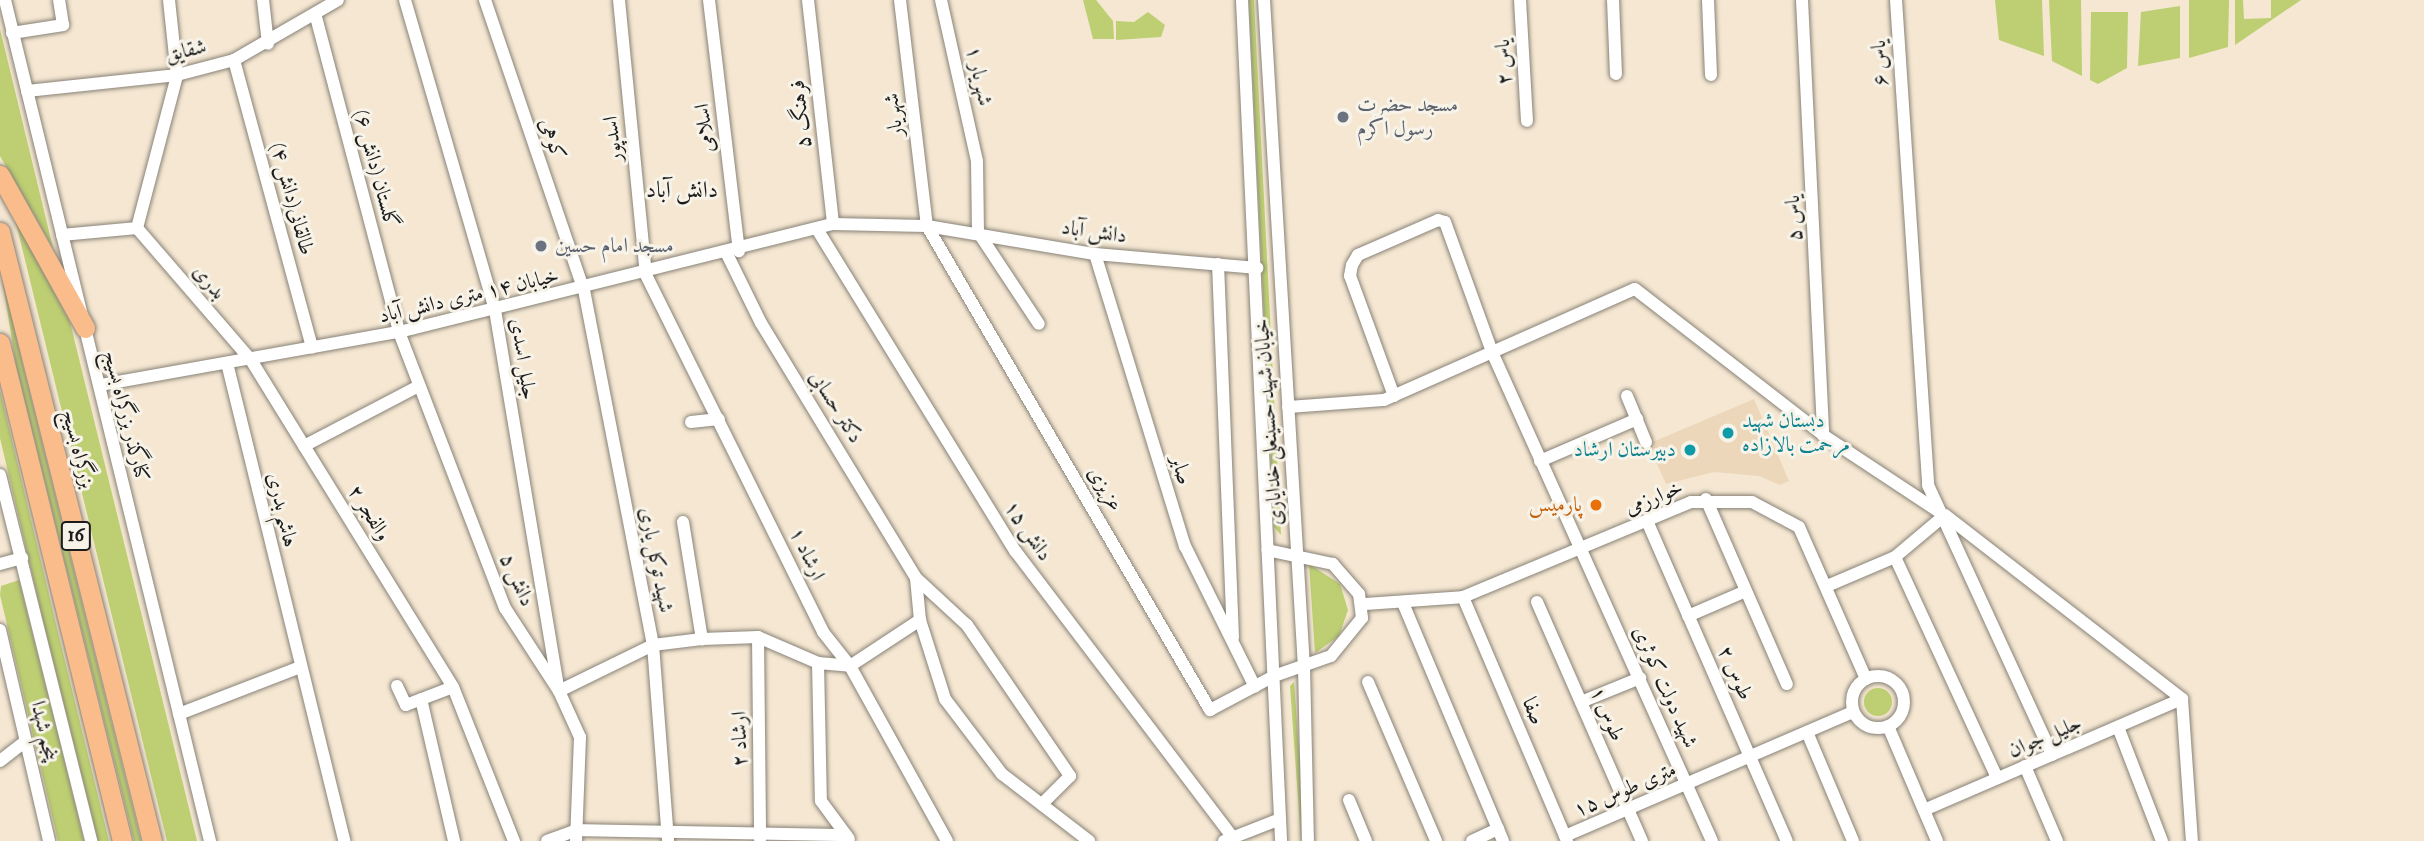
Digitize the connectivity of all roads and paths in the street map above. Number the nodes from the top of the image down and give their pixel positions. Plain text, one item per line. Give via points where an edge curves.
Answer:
1 (5, 0) edge
2 (59, 0) edge
3 (169, 0) edge
4 (262, 0) edge
5 (338, 0) edge
6 (405, 0) edge
7 (485, 0) edge
8 (619, 0) edge
9 (709, 0) edge
10 (808, 0) edge
11 (900, 0) edge
12 (941, 0) edge
13 (1242, 0) edge
14 (1264, 0) edge
15 (1520, 0) edge
16 (1613, 0) edge
17 (1708, 0) edge
18 (1801, 0) edge
19 (1896, 0) edge
20 (316, 17) junction
21 (12, 33) junction
22 (268, 44) junction
23 (234, 60) junction
24 (1616, 74) dead end
25 (177, 75) junction
26 (1711, 75) dead end
27 (27, 91) junction
28 (1527, 121) dead end
29 (0, 175) edge
30 (832, 224) junction
31 (927, 226) junction
32 (137, 228) junction
33 (817, 229) junction
34 (0, 232) edge
35 (978, 232) junction
36 (62, 235) junction
37 (733, 253) junction
38 (1095, 254) junction
39 (1218, 264) junction
40 (1257, 268) junction
41 (646, 275) junction
42 (584, 290) junction
43 (495, 310) junction
44 (1039, 324) dead end
45 (85, 328) junction
46 (399, 332) junction
47 (0, 343) edge
48 (312, 348) junction
49 (1492, 352) junction
50 (251, 360) junction
51 (228, 363) junction
52 (100, 385) junction
53 (419, 386) junction
54 (1394, 396) junction
55 (1627, 396) dead end
56 (1288, 407) junction
57 (719, 419) junction
58 (1637, 419) junction
59 (691, 422) dead end
60 (1823, 435) junction
61 (1646, 442) dead end
62 (304, 446) junction
63 (1540, 461) junction
64 (0, 475) edge
65 (1706, 499) junction
66 (1945, 515) junction
67 (1647, 521) junction
68 (684, 522) dead end
69 (1582, 548) junction
70 (1267, 550) junction
71 (1296, 551) junction
72 (1895, 557) junction
73 (22, 558) junction
74 (0, 564) edge
75 (916, 578) junction
76 (1827, 586) junction
77 (1746, 591) junction
78 (1464, 597) junction
79 (1538, 602) dead end
80 (1403, 603) junction
81 (1364, 604) junction
82 (1688, 616) junction
83 (920, 620) junction
84 (0, 631) edge
85 (758, 637) junction
86 (702, 639) junction
87 (1233, 644) junction
88 (653, 645) junction
89 (818, 663) junction
90 (850, 666) junction
91 (300, 667) junction
92 (1304, 667) junction
93 (1274, 676) junction
94 (1640, 678) junction
95 (1866, 679) junction
96 (1368, 682) dead end
97 (1787, 684) dead end
98 (397, 686) dead end
99 (453, 687) junction
100 (1255, 687) junction
101 (559, 691) junction
102 (421, 699) junction
103 (2182, 699) junction
104 (1581, 702) junction
105 (1853, 712) junction
106 (179, 714) junction
107 (1888, 726) junction
108 (2118, 727) junction
109 (1807, 732) junction
110 (26, 741) junction
111 (2052, 755) junction
112 (1750, 756) junction
113 (0, 761) edge
114 (2025, 766) junction
115 (1997, 778) junction
116 (1687, 784) junction
117 (1349, 800) dead end
118 (1042, 804) junction
119 (1628, 809) junction
120 (1924, 810) junction
121 (1280, 819) junction
122 (577, 835) edge
123 (1500, 835) edge
124 (669, 836) edge
125 (760, 837) edge
126 (848, 838) edge
127 (1228, 839) edge
128 (1566, 839) edge
129 (49, 841) edge
130 (91, 841) edge
131 (122, 841) edge
132 (152, 841) edge
133 (210, 841) edge
134 (344, 841) edge
135 (454, 841) edge
136 (514, 841) edge
137 (547, 841) edge
138 (947, 841) edge
139 (1089, 841) edge
140 (1281, 841) edge
141 (1308, 841) edge
142 (1366, 841) edge
143 (1436, 841) edge
144 (1472, 841) edge
145 (1642, 841) edge
146 (1712, 841) edge
147 (1787, 841) edge
148 (1853, 841) edge
149 (1937, 841) edge
150 (2057, 841) edge
151 (2162, 841) edge
152 (2192, 841) edge

1 - 21 street, کنارگذر بزرگراه بسیج
2 - 21 street via 63,25
3 - 25 street
4 - 22 street
5 - 20 street, شقایق
6 - 43 street, جلیل اسدی
7 - 42 street, کوهی
8 - 41 street, اسدپور
9 - 37 street, اسلامی
10 - 30 street, فرهنگ ۵
11 - 31 street, شهریار
12 - 35 street, شهریار ۱ via 977,161
13 - 40 street, خیابان شهید حسینعلی خدایاری
14 - 56 street, خیابان شهید حسینعلی خدایاری
15 - 28 street, یاس ۲
16 - 24 street
17 - 26 street
18 - 60 street, یاس ۵
19 - 66 street, یاس ۶ via 1928,485
20 - 22 street, شقایق
20 - 46 street, گلستان (دانش ۶)
21 - 27 street, کنارگذر بزرگراه بسیج
22 - 23 street, شقایق
23 - 25 street, شقایق
23 - 48 street, طالقانی(دانش ۴)
25 - 27 street, شقایق
25 - 32 street
27 - 36 street, کنارگذر بزرگراه بسیج
29 - 45 highway
30 - 31 street, خیابان ۱۴ متری دانش آباد
30 - 33 street, خیابان ۱۴ متری دانش آباد
31 - 35 street, دانش آباد
31 - 100 street, عزیزی via 1210,710
32 - 36 street
32 - 50 street, بدری
33 - 37 street, خیابان ۱۴ متری دانش آباد
33 - 127 street, دانش ۱۵ via 1016,552
34 - 132 highway, بزرگراه بسیج / 16
35 - 38 street, دانش آباد
35 - 44 street
36 - 45 street, کنارگذر بزرگراه بسیج
37 - 41 street, خیابان ۱۴ متری دانش آباد
37 - 75 street, دکتر حسابی via 761,323
38 - 39 street, دانش آباد
38 - 87 street, صابر via 1185,546
39 - 40 street, دانش آباد
39 - 87 street
40 - 70 street, خیابان شهید حسینعلی خدایاری
41 - 42 street, خیابان ۱۴ متری دانش آباد
41 - 57 street, ارشاد ۱
42 - 43 street, خیابان ۱۴ متری دانش آباد
42 - 88 street, شهید توکل یاری
43 - 46 street, خیابان ۱۴ متری دانش آباد
43 - 101 street, جلیل اسدی
45 - 52 street, کنارگذر بزرگراه بسیج
46 - 48 street, خیابان ۱۴ متری دانش آباد
46 - 53 street, دانش ۵
47 - 131 highway, 16
48 - 50 street, خیابان ۱۴ متری دانش آباد
49 - 54 street
49 - 54 street, شهید دولت کوثری via 1445,222 1431,221 1358,255 1352,265 1350,276
49 - 60 street via 1626,289 1645,291
49 - 63 street, شهید دولت کوثری
50 - 51 street, خیابان ۱۴ متری دانش آباد
50 - 62 street, والفجر ۲
51 - 52 street, خیابان ۱۴ متری دانش آباد
51 - 91 street, هاشم بدری
52 - 106 street, کنارگذر بزرگراه بسیج
53 - 62 street
53 - 101 street, دانش ۵ via 505,608
54 - 56 street
55 - 58 street
56 - 71 street, خیابان شهید حسینعلی خدایاری
57 - 59 street
57 - 90 street, ارشاد ۱ via 823,632
58 - 61 street
58 - 63 street
60 - 66 street
62 - 99 street, والفجر ۲
63 - 69 street, شهید دولت کوثری
64 - 73 street
65 - 67 street, خوارزمی
65 - 76 street, خوارزمی via 1752,502 1783,515 1798,527
65 - 77 street
66 - 72 street
66 - 103 street
66 - 111 street, یاس ۶
67 - 69 street, خوارزمی
67 - 82 street, طوس ۲
68 - 86 street
69 - 78 street, خوارزمی
69 - 94 street, شهید دولت کوثری
70 - 71 street
70 - 93 street, خیابان شهید حسینعلی خدایاری
71 - 81 street via 1333,564
71 - 92 street, خیابان شهید حسینعلی خدایاری
72 - 76 street
72 - 115 street
73 - 74 street
73 - 130 street
75 - 83 street, دکتر حسابی
75 - 118 street, دکتر حسابی via 967,625 1070,776
76 - 95 street, خوارزمی
77 - 82 street
77 - 97 street
78 - 80 street, خوارزمی
78 - 128 street, صفا
79 - 104 street, طوس ۱
80 - 81 street, خوارزمی
80 - 123 street
81 - 92 street via 1349,640
82 - 112 street, طوس ۲
83 - 90 street
83 - 118 street, دکتر حسابی via 945,699 1002,774
84 - 110 street, پنجم شهدا
85 - 86 street
85 - 89 street
85 - 125 street, ارشاد ۲
86 - 88 street
87 - 100 street, صابر
88 - 101 street
88 - 124 street, شهید توکل یاری
89 - 90 street
89 - 126 street via 821,801
90 - 138 street, ارشاد ۱
91 - 106 street
91 - 134 street, هاشم بدری
92 - 93 street, عزیزی
92 - 141 street, خیابان شهید حسینعلی خدایاری
93 - 100 street, عزیزی
93 - 121 street, خیابان شهید حسینعلی خدایاری
94 - 104 street
94 - 116 street, شهید دولت کوثری
95 - 105 street via 1854,691
95 - 107 street via 1883,677 1902,694 1903,711
96 - 143 street
98 - 102 street via 406,705
99 - 102 street
99 - 136 street, والفجر ۲
101 - 122 street, دانش ۵ via 580,737
102 - 135 street
103 - 108 street, جلیل جوان
103 - 152 street
104 - 119 street, طوس ۱
105 - 107 street via 1868,727
105 - 109 street, ۱۵ متری طوس
106 - 133 street, کنارگذر بزرگراه بسیج
107 - 120 street
108 - 111 street, جلیل جوان
108 - 151 street
109 - 112 street, ۱۵ متری طوس
109 - 148 street
110 - 113 street
110 - 129 street, پنجم شهدا
111 - 114 street, جلیل جوان
112 - 116 street, ۱۵ متری طوس
112 - 147 street, طوس ۲
114 - 115 street, جلیل جوان
114 - 150 street
115 - 120 street, جلیل جوان
116 - 119 street, ۱۵ متری طوس
116 - 146 street, شهید دولت کوثری
117 - 142 street
118 - 139 street, دکتر حسابی
119 - 128 street, ۱۵ متری طوس
119 - 145 street, طوس ۱
120 - 149 street
121 - 127 street
121 - 140 street, خیابان شهید حسینعلی خدایاری
122 - 124 street
122 - 137 street
123 - 144 street
124 - 125 street
125 - 126 street

